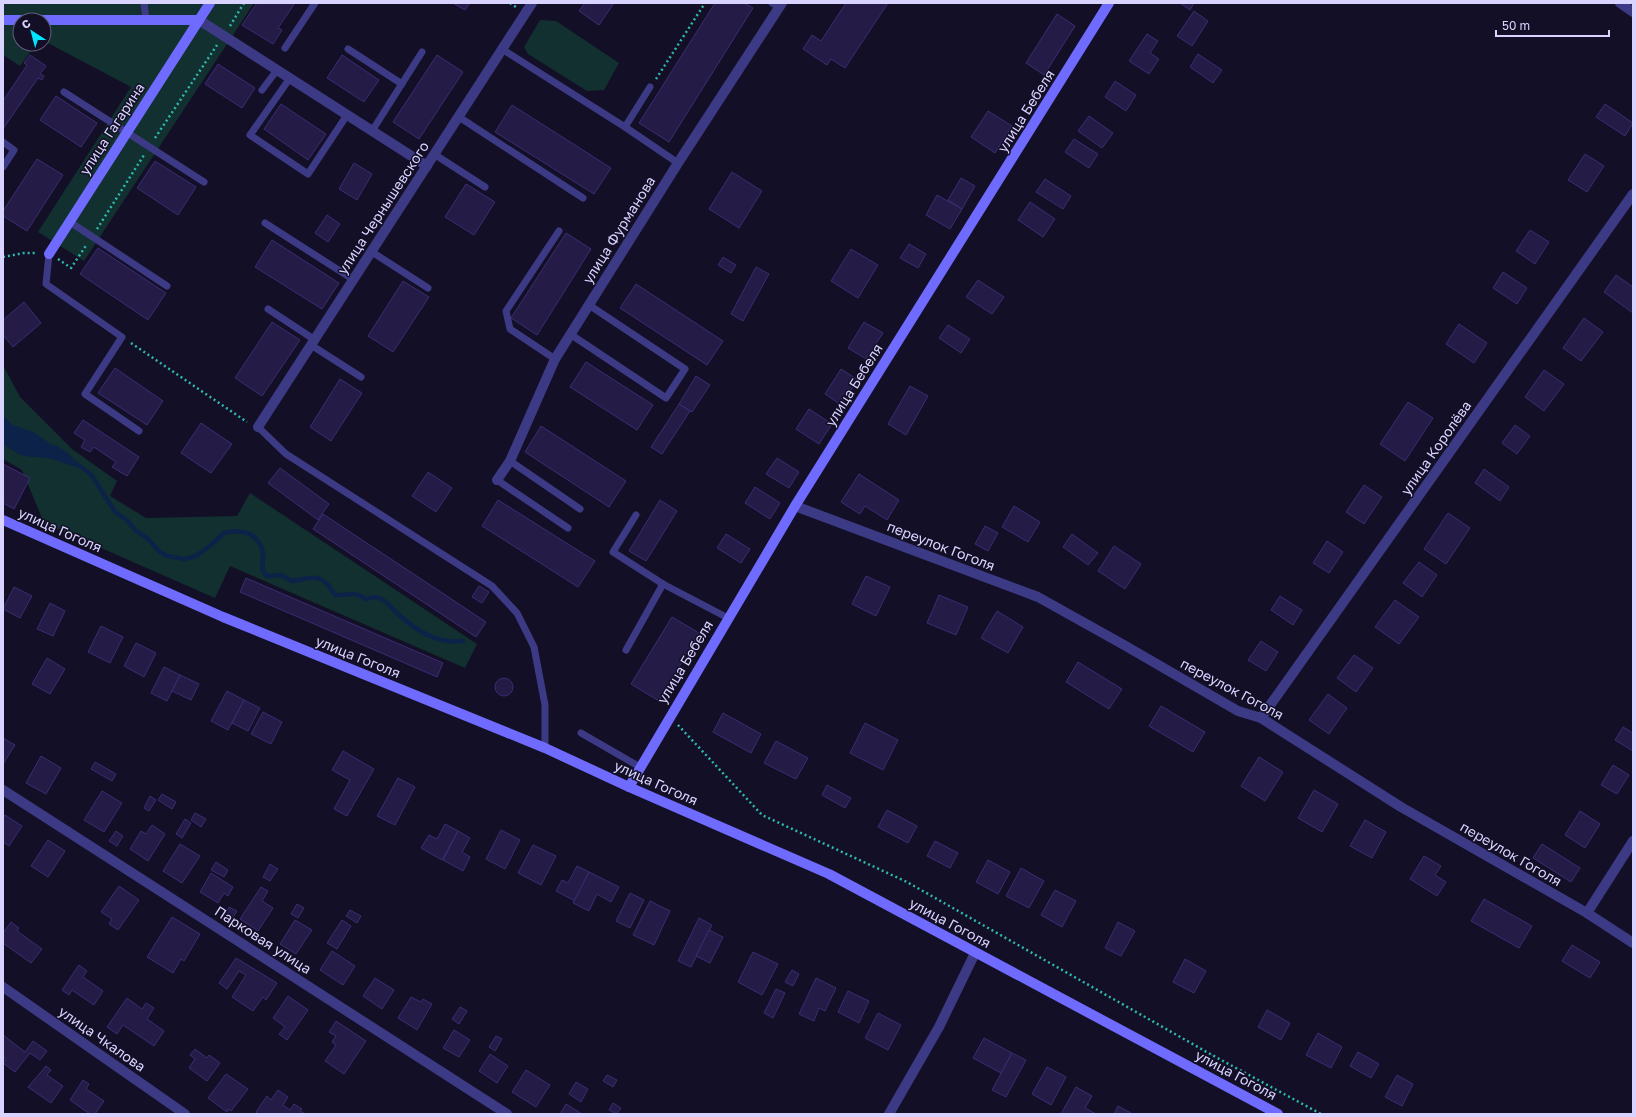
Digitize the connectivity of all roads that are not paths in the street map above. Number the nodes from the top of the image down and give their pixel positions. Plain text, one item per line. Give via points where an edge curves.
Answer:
1 (144, 3) edge
2 (210, 3) edge
3 (315, 3) edge
4 (532, 3) edge
5 (1109, 3) edge
6 (1620, 3) edge
7 (777, 4) edge
8 (1633, 12) edge
9 (52, 20) edge
10 (146, 20) junction
11 (199, 20) junction
12 (285, 48) dead end
13 (502, 48) junction
14 (348, 49) dead end
15 (422, 52) dead end
16 (276, 70) junction
17 (290, 78) junction
18 (402, 84) junction
19 (650, 88) road end
20 (262, 90) dead end
21 (64, 92) dead end
22 (347, 115) junction
23 (459, 117) junction
24 (625, 127) junction
25 (372, 131) junction
26 (126, 133) junction
27 (3, 142) edge
28 (434, 154) junction
29 (678, 163) junction
30 (427, 166) junction
31 (3, 167) edge
32 (204, 182) dead end
33 (486, 187) dead end
34 (1633, 194) edge
35 (583, 198) dead end
36 (70, 222) junction
37 (265, 223) dead end
38 (559, 230) dead end
39 (372, 252) junction
40 (49, 254) joint
41 (354, 280) junction
42 (167, 286) dead end
43 (428, 288) dead end
44 (588, 305) junction
45 (268, 309) dead end
46 (570, 334) junction
47 (313, 342) junction
48 (555, 359) junction
49 (361, 377) dead end
50 (258, 427) joint
51 (139, 431) dead end
52 (510, 461) junction
53 (497, 480) joint
54 (795, 506) junction
55 (580, 509) dead end
56 (636, 515) dead end
57 (3, 520) edge
58 (568, 528) dead end
59 (664, 584) junction
60 (728, 618) junction
61 (626, 650) dead end
62 (1261, 718) junction
63 (581, 733) dead end
64 (545, 748) junction
65 (640, 767) junction
66 (629, 787) junction
67 (3, 790) edge
68 (1633, 840) edge
69 (1587, 913) junction
70 (1633, 943) edge
71 (975, 953) junction
72 (3, 987) edge
73 (185, 1114) edge
74 (507, 1114) edge
75 (889, 1114) edge
76 (1278, 1114) edge

1 - 10 lane
2 - 11 main road, улица Гагарина
3 - 12 lane
4 - 13 street, улица Чернышевского
5 - 54 main road, улица Бебеля
6 - 8 street
7 - 29 street, улица Фурманова
9 - 10 main road
10 - 11 main road
11 - 16 street
11 - 26 main road, улица Гагарина
13 - 23 street, улица Чернышевского
13 - 24 lane
14 - 18 lane
15 - 18 lane
16 - 17 street
16 - 20 lane
17 - 22 street
17 - 22 lane via 250,135 308,174
18 - 25 lane
19 - 24 lane
21 - 26 lane
22 - 25 street
23 - 28 street, улица Чернышевского
23 - 35 lane
24 - 29 lane
25 - 30 street
26 - 32 lane
26 - 36 main road, улица Гагарина
27 - 31 lane via 14,150
28 - 30 street, улица Чернышевского
28 - 33 lane
29 - 44 street, улица Фурманова
30 - 39 street, улица Чернышевского
34 - 62 street, улица Королёва
36 - 40 main road, улица Гагарина
36 - 42 lane
37 - 41 lane
38 - 48 lane via 506,311 510,329
39 - 41 street, улица Чернышевского
39 - 43 lane
40 - 51 lane via 46,284 122,337 85,394
41 - 47 street, улица Чернышевского
44 - 46 street, улица Фурманова
44 - 46 lane via 685,369 666,398
45 - 47 lane
46 - 48 street, улица Фурманова
47 - 49 lane
47 - 50 street, улица Чернышевского
48 - 52 street, улица Фурманова
50 - 64 lane via 286,454 492,586 517,613 534,647 546,705
52 - 53 street, улица Фурманова
52 - 55 lane
53 - 58 lane
54 - 60 main road, улица Бебеля
54 - 62 street, переулок Гоголя via 1038,597 1238,711
56 - 59 lane via 613,552
57 - 64 main road, улица Гоголя via 223,617
59 - 60 lane
59 - 61 lane
60 - 65 main road, улица Бебеля
62 - 69 street, переулок Гоголя via 1401,807
63 - 65 lane
64 - 66 main road, улица Гоголя
65 - 66 main road, улица Бебеля
66 - 71 main road, улица Гоголя via 829,874
67 - 74 street, Парковая улица
68 - 69 street
69 - 70 street, переулок Гоголя
71 - 75 street via 939,1027
71 - 76 main road, улица Гоголя
72 - 73 street, улица Чкалова

